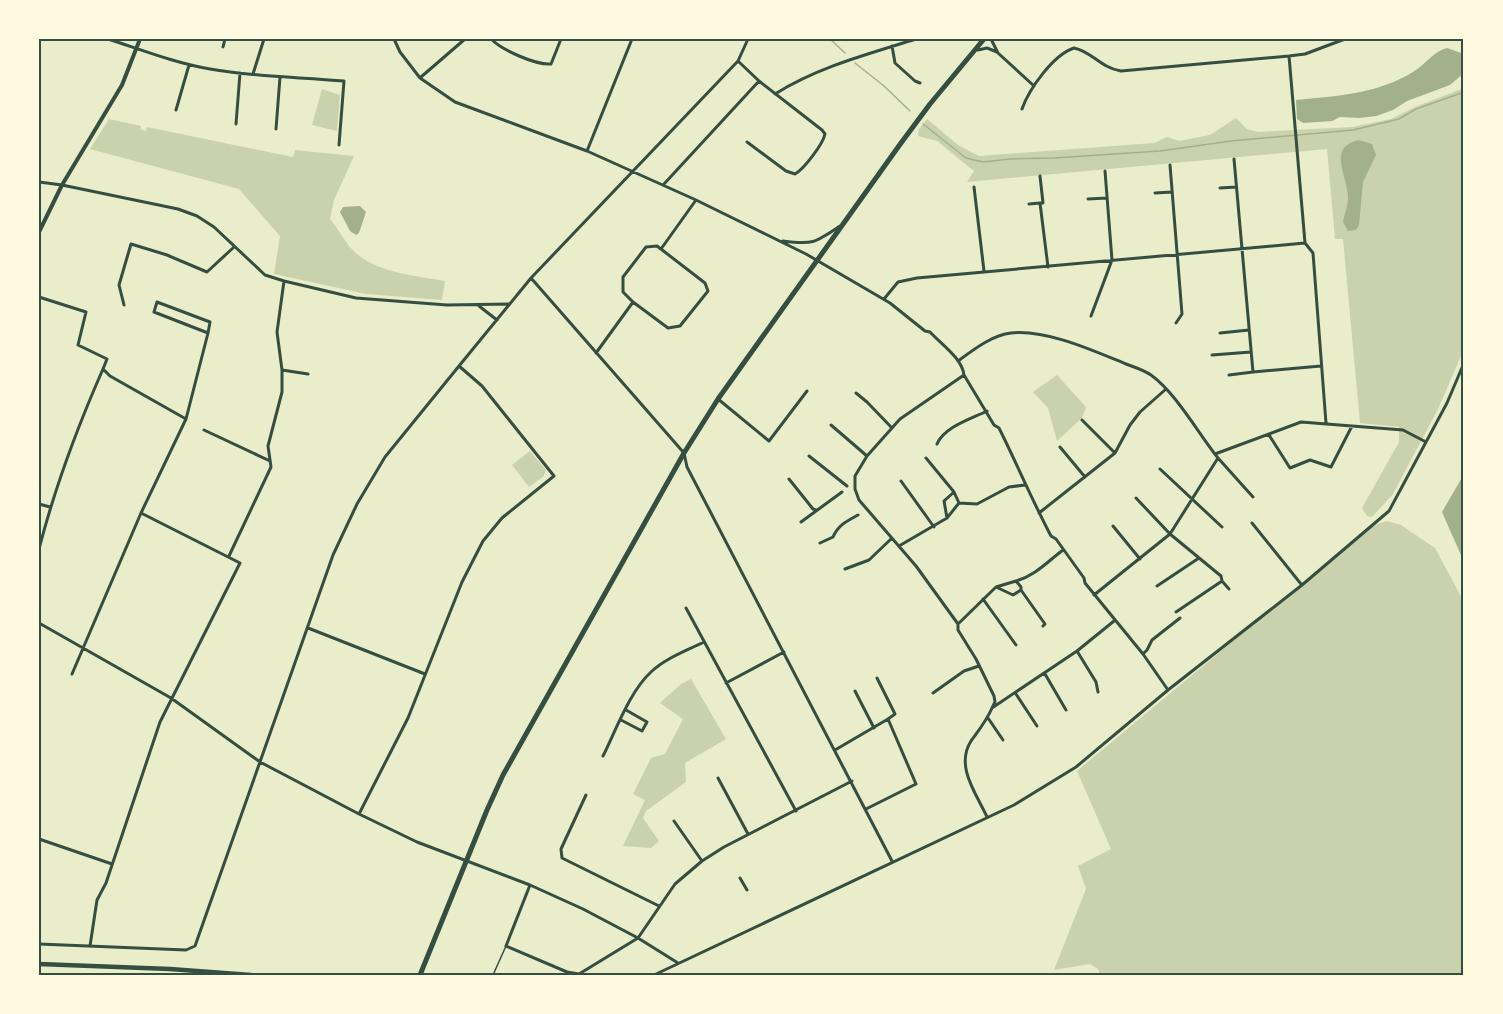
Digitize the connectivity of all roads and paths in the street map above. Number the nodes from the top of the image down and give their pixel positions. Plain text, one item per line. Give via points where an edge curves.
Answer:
1 (108, 39) edge
2 (140, 39) edge
3 (225, 39) edge
4 (264, 39) edge
5 (394, 39) edge
6 (465, 39) edge
7 (491, 39) edge
8 (561, 39) edge
9 (632, 39) edge
10 (748, 39) edge
11 (916, 39) edge
12 (984, 39) edge
13 (991, 39) edge
14 (1345, 39) edge
15 (892, 46) junction
16 (223, 47) dead end
17 (137, 49) junction
18 (998, 53) junction
19 (971, 54) junction
20 (1289, 56) junction
21 (738, 61) junction
22 (189, 65) junction
23 (240, 73) junction
24 (253, 74) junction
25 (280, 77) junction
26 (420, 78) junction
27 (759, 81) junction
28 (920, 82) dead end
29 (1034, 86) junction
30 (775, 94) junction
31 (1022, 109) dead end
32 (176, 110) dead end
33 (236, 124) dead end
34 (276, 129) dead end
35 (747, 142) dead end
36 (339, 144) dead end
37 (587, 151) junction
38 (1234, 159) dead end
39 (1170, 165) dead end
40 (633, 170) junction
41 (1105, 171) dead end
42 (1040, 176) dead end
43 (39, 182) edge
44 (62, 184) junction
45 (664, 184) junction
46 (974, 187) dead end
47 (1236, 187) junction
48 (1220, 188) dead end
49 (1172, 192) junction
50 (1155, 193) dead end
51 (1107, 198) junction
52 (1088, 199) dead end
53 (696, 200) junction
54 (1040, 203) junction
55 (1029, 204) dead end
56 (42, 219) edge
57 (842, 225) junction
58 (39, 232) edge
59 (781, 241) junction
60 (1305, 243) junction
61 (234, 246) junction
62 (661, 249) junction
63 (1241, 250) junction
64 (1177, 255) junction
65 (1112, 260) junction
66 (816, 261) junction
67 (1048, 267) junction
68 (984, 271) junction
69 (531, 278) junction
70 (284, 281) junction
71 (39, 297) edge
72 (884, 299) junction
73 (633, 302) junction
74 (510, 304) junction
75 (124, 305) dead end
76 (477, 305) junction
77 (1091, 316) dead end
78 (497, 321) junction
79 (1176, 323) dead end
80 (1249, 330) junction
81 (208, 333) junction
82 (1220, 333) dead end
83 (596, 352) junction
84 (1251, 352) junction
85 (1212, 355) dead end
86 (958, 361) junction
87 (1464, 363) edge
88 (459, 366) junction
89 (1322, 366) junction
90 (103, 369) junction
91 (282, 370) junction
92 (1253, 372) junction
93 (308, 374) dead end
94 (964, 375) junction
95 (1228, 375) dead end
96 (1166, 389) junction
97 (807, 391) dead end
98 (856, 393) dead end
99 (718, 399) junction
100 (987, 411) junction
101 (186, 419) junction
102 (1082, 420) dead end
103 (1326, 423) junction
104 (831, 425) dead end
105 (1352, 426) junction
106 (892, 428) junction
107 (204, 429) dead end
108 (1269, 435) junction
109 (1426, 442) junction
110 (937, 444) dead end
111 (1060, 447) dead end
112 (684, 453) junction
113 (1115, 453) junction
114 (809, 456) dead end
115 (867, 456) junction
116 (1216, 456) junction
117 (926, 458) dead end
118 (270, 461) junction
119 (1160, 469) dead end
120 (1085, 477) junction
121 (789, 479) dead end
122 (902, 481) dead end
123 (1025, 485) junction
124 (847, 486) dead end
125 (842, 492) dead end
126 (954, 492) junction
127 (1253, 497) dead end
128 (1137, 498) dead end
129 (1192, 500) junction
130 (959, 503) junction
131 (39, 504) edge
132 (50, 507) junction
133 (816, 510) junction
134 (141, 513) junction
135 (1039, 513) junction
136 (858, 515) dead end
137 (947, 518) junction
138 (801, 522) dead end
139 (1252, 522) dead end
140 (1113, 526) dead end
141 (934, 527) junction
142 (1222, 527) dead end
143 (1170, 534) junction
144 (892, 538) junction
145 (820, 543) dead end
146 (899, 546) junction
147 (39, 549) edge
148 (1063, 550) junction
149 (229, 556) junction
150 (1199, 558) junction
151 (1140, 559) junction
152 (845, 569) dead end
153 (1016, 581) junction
154 (1222, 581) junction
155 (1302, 585) junction
156 (1156, 586) dead end
157 (996, 587) junction
158 (1229, 589) dead end
159 (1021, 590) junction
160 (1094, 595) junction
161 (983, 599) junction
162 (686, 608) dead end
163 (1176, 612) dead end
164 (1180, 618) dead end
165 (1114, 621) junction
166 (39, 623) edge
167 (958, 624) junction
168 (1043, 626) dead end
169 (308, 628) junction
170 (704, 642) junction
171 (1016, 645) dead end
172 (82, 647) junction
173 (1077, 651) junction
174 (784, 652) junction
175 (1143, 654) junction
176 (979, 666) junction
177 (72, 674) dead end
178 (425, 674) junction
179 (1045, 674) junction
180 (877, 678) dead end
181 (726, 682) junction
182 (1168, 690) junction
183 (855, 691) dead end
184 (1098, 692) dead end
185 (933, 693) dead end
186 (1016, 694) junction
187 (171, 698) junction
188 (992, 708) junction
189 (626, 710) junction
190 (1066, 710) dead end
191 (988, 717) junction
192 (888, 719) junction
193 (621, 720) junction
194 (1036, 726) dead end
195 (874, 728) junction
196 (1003, 740) dead end
197 (836, 750) junction
198 (603, 756) dead end
199 (260, 762) junction
200 (718, 778) dead end
201 (852, 781) junction
202 (586, 795) dead end
203 (866, 809) junction
204 (796, 811) junction
205 (358, 814) junction
206 (987, 817) junction
207 (674, 821) dead end
208 (749, 835) junction
209 (39, 839) edge
210 (467, 861) junction
211 (702, 861) junction
212 (892, 861) junction
213 (112, 864) junction
214 (740, 878) dead end
215 (530, 885) junction
216 (747, 890) dead end
217 (659, 906) junction
218 (638, 938) junction
219 (39, 944) edge
220 (506, 945) junction
221 (90, 946) junction
222 (678, 963) junction
223 (39, 964) edge
224 (251, 975) edge
225 (419, 975) edge
226 (493, 975) edge
227 (654, 975) edge

1 - 17 street
2 - 17 street
3 - 16 street
4 - 24 street
5 - 26 street
6 - 26 street
7 - 8 street via 498,46 551,64
9 - 37 street
10 - 21 street
11 - 15 street
12 - 19 main road
13 - 18 street
14 - 20 street
15 - 28 street via 895,63
15 - 30 street via 854,57
17 - 22 street
17 - 44 street via 122,85
18 - 19 street via 980,48
18 - 29 street
19 - 57 main road
20 - 29 street via 1121,71 1074,48 1060,55
20 - 60 street
21 - 27 street
21 - 40 street
22 - 23 street
22 - 32 street
23 - 24 street
23 - 33 street
24 - 25 street
25 - 34 street
25 - 36 street via 344,81
26 - 37 street via 455,102
27 - 30 street
27 - 45 street
29 - 31 street
30 - 35 street via 822,130 823,141 795,174
37 - 40 street
38 - 47 street
39 - 49 street
40 - 45 street
40 - 69 street
41 - 51 street
42 - 54 street
43 - 44 street
44 - 56 street
44 - 61 street via 178,209 197,216
45 - 53 street
46 - 68 street
47 - 48 street
47 - 63 street
49 - 50 street
49 - 64 street
51 - 52 street
51 - 65 street
53 - 59 street
53 - 62 street
54 - 55 street
54 - 67 street
56 - 58 street
57 - 59 street via 813,243
57 - 66 main road
59 - 66 street
60 - 63 street
60 - 89 street via 1313,254
61 - 70 street via 265,275
61 - 75 street via 207,272 131,244 119,285
62 - 73 street via 646,247 623,277 623,291
62 - 73 street via 705,283 708,291 680,326 669,328
63 - 64 street
63 - 80 street
64 - 65 street
64 - 79 street via 1182,314
65 - 67 street
65 - 77 street
66 - 72 street
66 - 99 main road
67 - 68 street
68 - 72 street via 898,282
69 - 74 street
69 - 83 street
70 - 76 street via 356,298
70 - 91 street via 277,332
71 - 90 street via 86,312 78,345 107,359
72 - 86 street via 930,332
73 - 83 street
74 - 76 street
74 - 78 street
76 - 78 street
78 - 88 street
80 - 82 street
80 - 84 street
81 - 81 street via 210,322 157,302 154,312
81 - 101 street
83 - 112 street
84 - 85 street
84 - 92 street
86 - 94 street
86 - 96 street via 994,338 1010,333 1035,334 1112,358 1150,374
87 - 109 street
88 - 169 street via 386,457 357,504 333,555
88 - 178 street via 482,386 554,476 502,518 483,541
89 - 92 street
89 - 103 street
90 - 101 street
90 - 132 street
91 - 93 street
91 - 118 street via 282,392 268,446
92 - 95 street
94 - 100 street
94 - 106 street
96 - 113 street via 1140,412
96 - 116 street
97 - 99 street via 769,441
98 - 106 street
99 - 112 main road
100 - 110 street via 951,429
100 - 123 street
101 - 134 street
102 - 113 street
103 - 105 street
103 - 108 street via 1301,422
104 - 115 street
105 - 108 street via 1330,467 1310,460 1290,468
105 - 109 street via 1403,430
106 - 115 street
107 - 118 street
108 - 116 street
109 - 155 street via 1389,512
111 - 120 street
112 - 174 street via 687,467
112 - 210 main road via 503,775
113 - 120 street
114 - 124 street
115 - 144 street via 855,476 855,489 859,500
116 - 127 street
116 - 129 street
117 - 126 street
118 - 149 street via 271,467
119 - 129 street
120 - 135 street
121 - 133 street
122 - 141 street
123 - 130 street via 1009,487 977,504
123 - 135 street
125 - 133 street
126 - 130 street
126 - 137 street via 944,501
128 - 143 street
129 - 142 street
129 - 143 street
130 - 137 street
131 - 132 street
132 - 147 street
133 - 138 street
134 - 149 street
134 - 172 street
135 - 148 street
136 - 145 street
137 - 141 street
139 - 155 street
140 - 151 street
141 - 146 street
143 - 150 street
143 - 151 street
144 - 146 street
144 - 152 street via 869,560
146 - 167 street
148 - 153 street via 1036,573
148 - 160 street
149 - 187 street via 240,563
150 - 154 street
150 - 156 street
151 - 160 street
153 - 157 street
153 - 159 street
154 - 158 street
154 - 163 street
155 - 182 street
157 - 159 street via 1013,595
157 - 161 street
159 - 168 street
160 - 165 street
161 - 167 street
161 - 171 street
162 - 170 street
164 - 175 street via 1152,640
165 - 173 street
165 - 175 street
166 - 172 street
167 - 176 street
169 - 178 street
169 - 199 street
170 - 181 street
170 - 189 street via 650,672
172 - 177 street
172 - 187 street
173 - 179 street
173 - 184 street
174 - 181 street
174 - 197 street
175 - 182 street
176 - 185 street via 963,671
176 - 188 street via 994,696
178 - 205 street via 404,727
179 - 186 street
179 - 190 street
180 - 192 street via 895,714
181 - 204 street
182 - 206 street via 1076,767
183 - 195 street
186 - 188 street
186 - 194 street
187 - 199 street
187 - 213 street
188 - 191 street
189 - 193 street
189 - 193 street via 647,722 642,730
191 - 196 street
191 - 206 street via 970,743 965,759 966,773
192 - 195 street
192 - 203 street via 916,784
193 - 198 street
195 - 197 street
197 - 201 street
199 - 205 street
199 - 221 street via 193,949
200 - 208 street
201 - 203 street
201 - 204 street
202 - 217 street via 561,849 562,858
203 - 212 street
204 - 208 street
205 - 210 street
206 - 212 street
207 - 211 street
208 - 211 street
209 - 213 street
210 - 215 street
210 - 225 main road
211 - 217 street via 675,884
212 - 222 street
213 - 221 street via 97,900
214 - 216 street
215 - 218 street
215 - 220 street
217 - 218 street
218 - 220 street via 579,974
218 - 222 street
219 - 221 street
220 - 226 lane
222 - 227 street
223 - 224 main road

